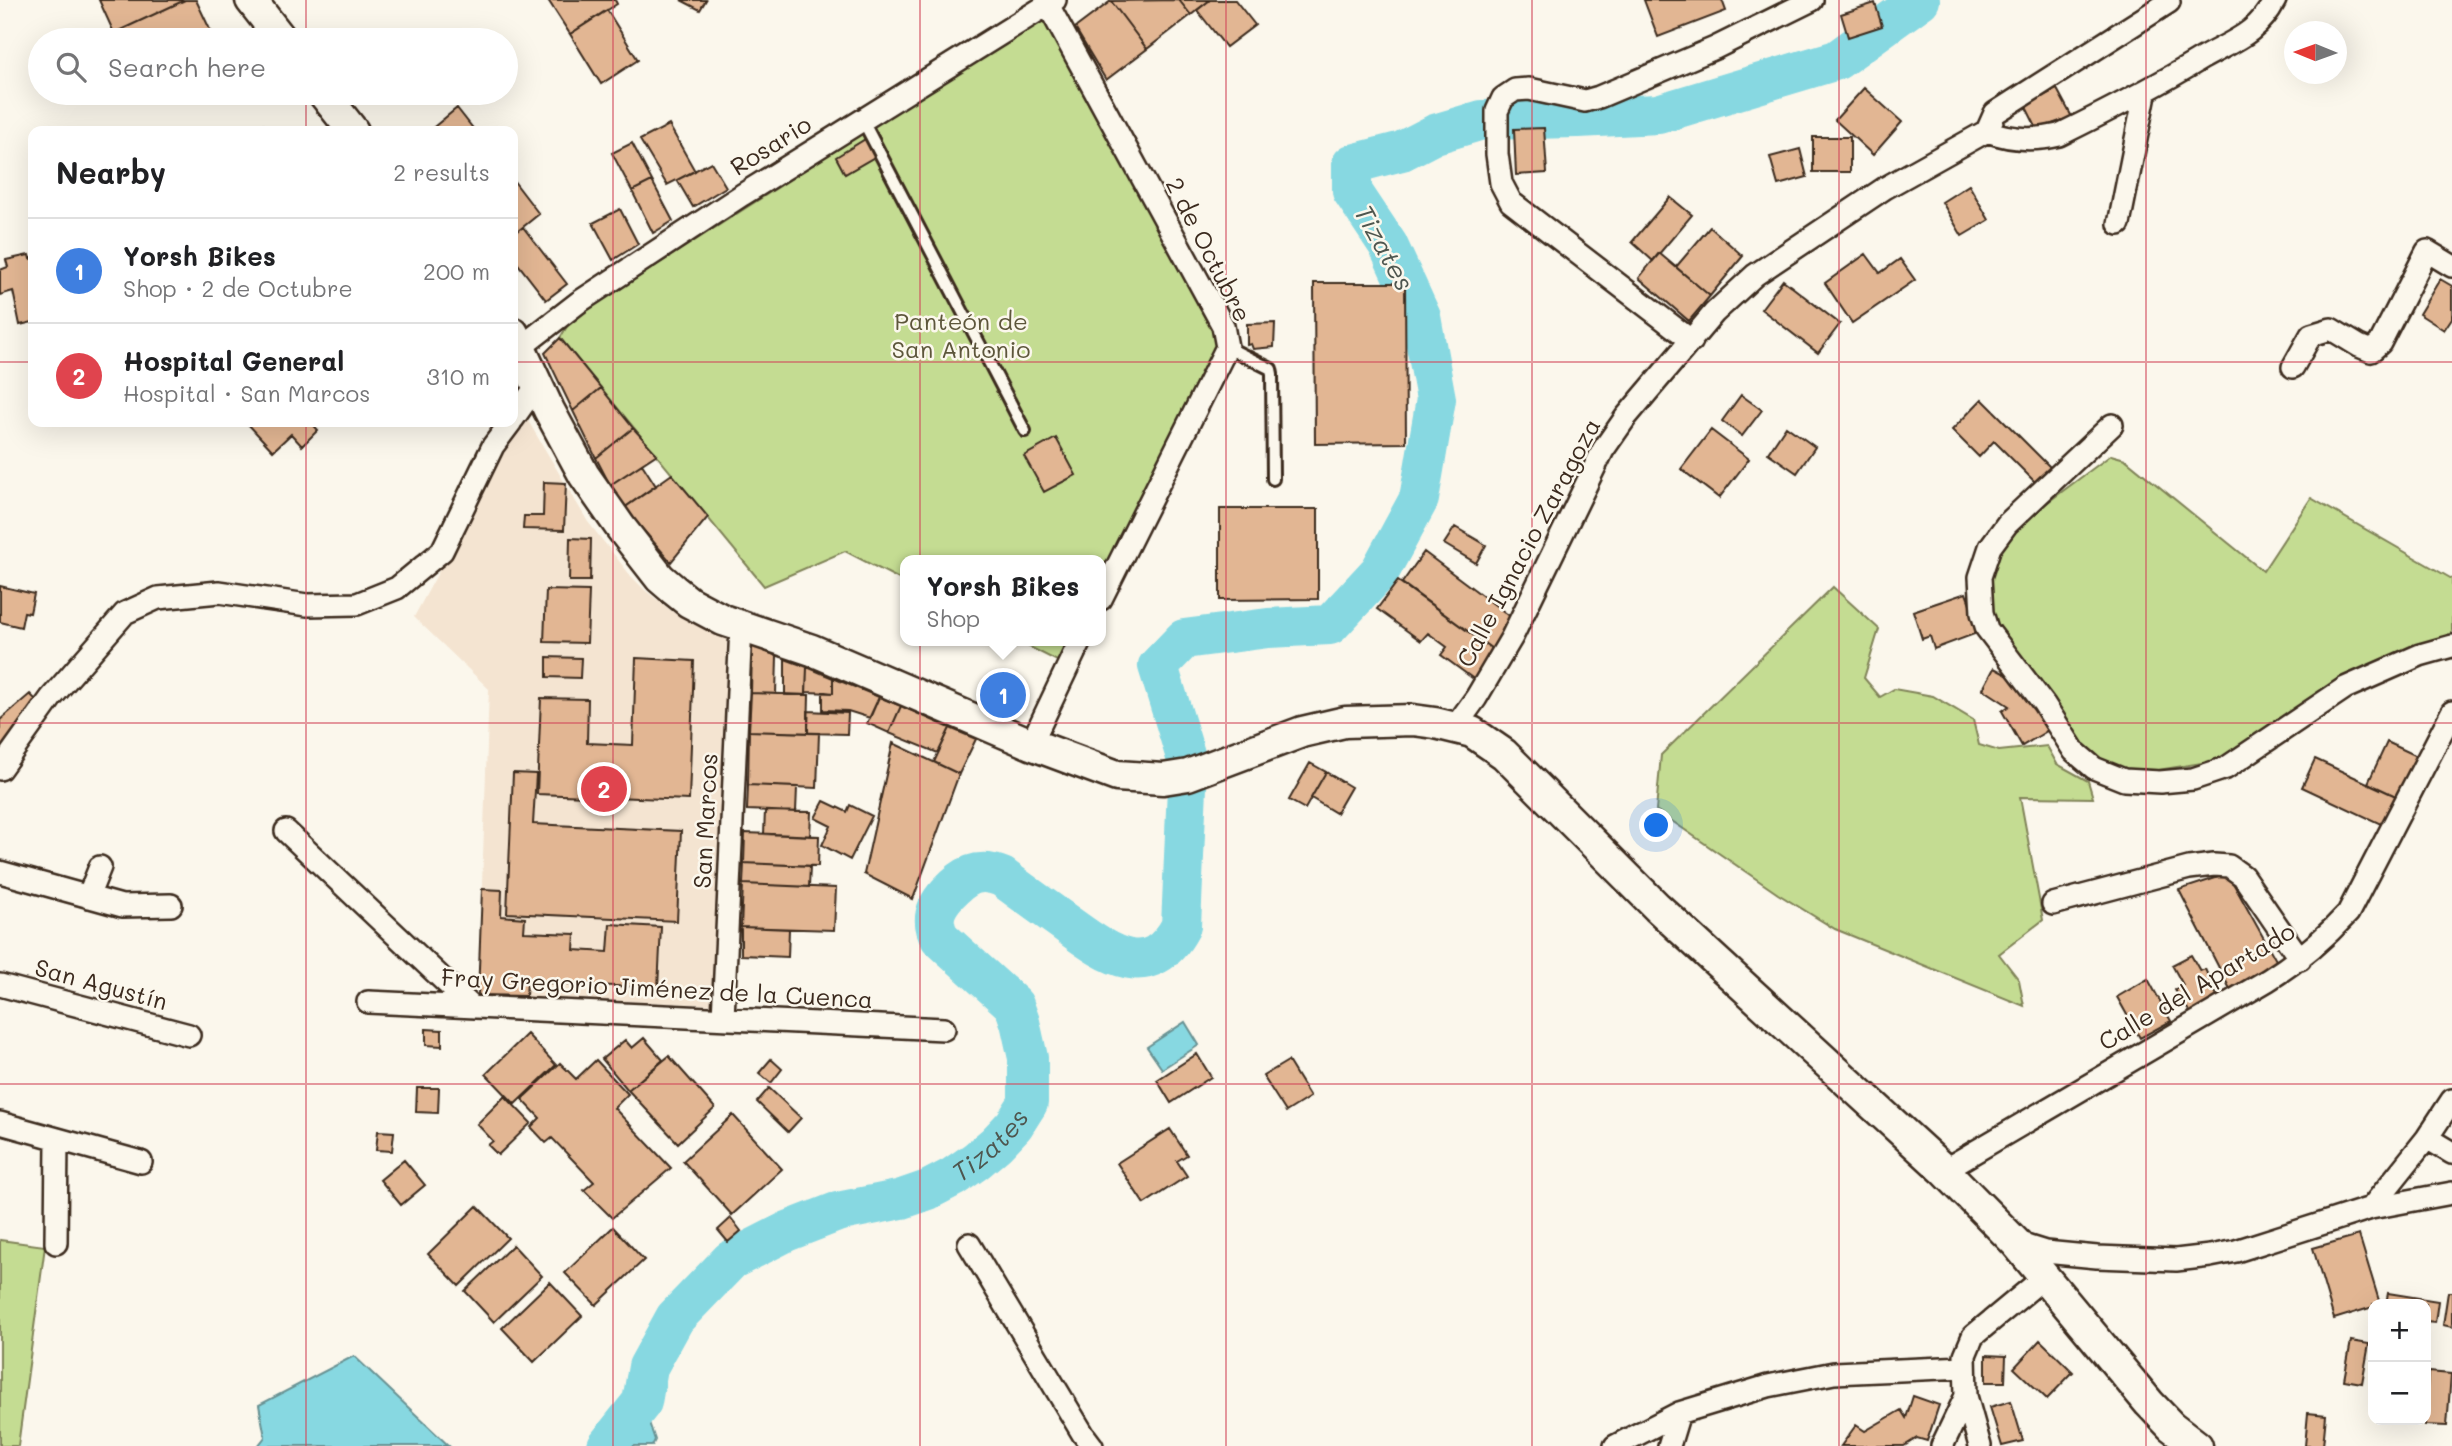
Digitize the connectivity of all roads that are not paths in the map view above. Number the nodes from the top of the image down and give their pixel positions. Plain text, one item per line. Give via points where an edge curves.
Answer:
1 (251, 0) edge
2 (1812, 0) edge
3 (2275, 0) edge
4 (1051, 2) edge
5 (2169, 2) dead end
6 (273, 28) edge
7 (2145, 94) junction
8 (332, 105) edge
9 (863, 121) junction
10 (349, 126) edge
11 (1987, 131) junction
12 (2119, 224) dead end
13 (2452, 266) edge
14 (518, 339) edge
15 (1692, 341) junction
16 (518, 342) edge
17 (1227, 347) junction
18 (2293, 367) dead end
19 (537, 384) junction
20 (518, 412) edge
21 (2112, 425) dead end
22 (508, 427) edge
23 (1025, 431) dead end
24 (1273, 479) dead end
25 (1106, 589) edge
26 (741, 626) junction
27 (1078, 646) edge
28 (2452, 646) edge
29 (2452, 712) edge
30 (1455, 727) junction
31 (1031, 744) junction
32 (0, 769) edge
33 (286, 831) dead end
34 (100, 867) dead end
35 (0, 872) edge
36 (88, 897) junction
37 (2053, 904) dead end
38 (171, 905) dead end
39 (2300, 959) junction
40 (0, 985) edge
41 (368, 1002) dead end
42 (471, 1006) junction
43 (723, 1018) junction
44 (944, 1029) dead end
45 (189, 1035) dead end
46 (2452, 1100) edge
47 (0, 1124) edge
48 (2427, 1138) junction
49 (57, 1139) junction
50 (2452, 1153) edge
51 (141, 1162) dead end
52 (1944, 1170) junction
53 (2452, 1193) edge
54 (2371, 1208) junction
55 (56, 1243) dead end
56 (2016, 1243) junction
57 (968, 1244) dead end
58 (2043, 1278) junction
59 (1965, 1367) junction
60 (1966, 1396) junction
61 (1679, 1413) junction
62 (2173, 1436) edge
63 (1092, 1446) edge
64 (1615, 1446) edge
65 (1669, 1446) edge
66 (1942, 1446) edge
67 (1980, 1446) edge
68 (2197, 1446) edge

1 - 6 main road
2 - 15 street via 1599,97 1585,101 1522,89 1503,99 1497,111 1501,183 1511,202
3 - 7 street via 2241,39
4 - 9 street, Rosario
4 - 17 street, 2 de Octubre via 1223,326
5 - 11 street via 1995,113
7 - 11 street via 2059,135 2016,139
7 - 12 street
8 - 10 main road
9 - 14 street, Rosario
9 - 23 lane
11 - 15 street, Calle Ignacio Zaragoza via 1885,188 1755,275
13 - 18 street via 2427,251 2380,343 2371,351 2331,329 2311,335
15 - 30 street, Calle Ignacio Zaragoza via 1603,450 1512,637
16 - 19 main road
17 - 24 lane via 1271,369
17 - 25 street, 2 de Octubre
19 - 20 street
19 - 26 main road via 584,475 660,578 690,602
21 - 28 street via 2007,524 1990,547 1979,595 1987,629 2074,751 2094,768 2124,780 2160,782 2193,779 2226,768 2345,688
22 - 32 street via 442,551 397,589 357,604 307,605 219,593 158,598 125,613 51,698
26 - 31 main road via 813,650
26 - 43 street, San Marcos
27 - 31 street
29 - 39 street, Calle del Apartado via 2348,913
30 - 31 main road via 1413,720 1333,724 1188,775 1163,779 1117,776
30 - 52 main road via 1504,754 1657,907
33 - 42 street
34 - 36 street
35 - 36 street
36 - 38 street via 122,906
37 - 39 street via 2189,868 2229,866 2243,876
39 - 52 street, Calle del Apartado
40 - 45 street, San Agustín
41 - 42 street, Fray Gregorio Jiménez de la Cuenca
42 - 43 street, Fray Gregorio Jiménez de la Cuenca
43 - 44 street, Fray Gregorio Jiménez de la Cuenca
46 - 48 street
47 - 49 street
48 - 50 street
48 - 54 street
49 - 51 street
49 - 55 street
52 - 56 main road
53 - 54 street
54 - 56 street via 2236,1251 2176,1260 2045,1252
56 - 58 main road
57 - 63 street
58 - 59 street via 1973,1336
58 - 62 main road
59 - 60 street
59 - 61 street via 1870,1370 1798,1379
60 - 66 street
60 - 67 street
61 - 64 street
61 - 65 street
62 - 68 main road

